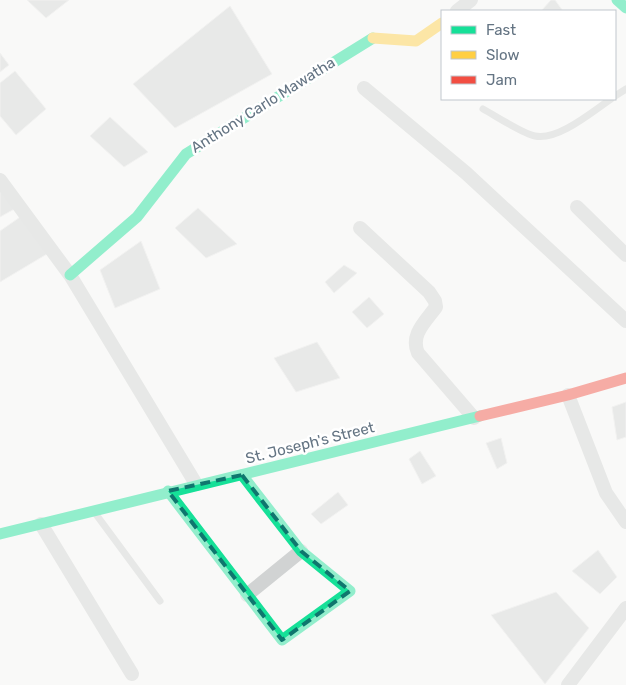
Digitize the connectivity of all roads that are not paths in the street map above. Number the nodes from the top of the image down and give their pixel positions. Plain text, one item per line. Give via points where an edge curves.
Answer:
1 (471, 0) edge
2 (617, 0) edge
3 (626, 8) edge
4 (458, 10) edge
5 (441, 24) edge
6 (364, 88) dead end
7 (609, 100) edge
8 (483, 109) dead end
9 (0, 180) edge
10 (577, 207) dead end
11 (360, 228) dead end
12 (626, 255) edge
13 (70, 274) junction
14 (626, 322) edge
15 (626, 378) edge
16 (568, 395) junction
17 (474, 418) junction
18 (242, 475) junction
19 (196, 484) junction
20 (168, 491) junction
21 (93, 510) junction
22 (626, 522) edge
23 (41, 524) junction
24 (0, 534) edge
25 (301, 551) junction
26 (247, 595) junction
27 (160, 601) dead end
28 (626, 608) edge
29 (132, 674) dead end
30 (568, 685) edge

1 - 4 street
2 - 3 main road
5 - 13 main road, Anthony Carlo Mawatha via 413,42 381,36 369,38 186,154 137,217
6 - 14 street via 466,173
7 - 8 lane via 550,136 535,136
9 - 13 street
10 - 12 street
11 - 17 street via 435,301 436,307 415,336 414,346
13 - 19 street
15 - 16 main road, St. Joseph's Street
16 - 17 main road, St. Joseph's Street
16 - 22 street via 606,493
17 - 18 main road, St. Joseph's Street
18 - 19 main road, St. Joseph's Street
18 - 25 main road
19 - 20 main road, St. Joseph's Street
20 - 21 main road, St. Joseph's Street
20 - 26 main road
21 - 23 main road, St. Joseph's Street
21 - 27 lane
23 - 24 main road, St. Joseph's Street
23 - 29 street
25 - 26 street
25 - 26 main road via 350,591 282,640
28 - 30 street

